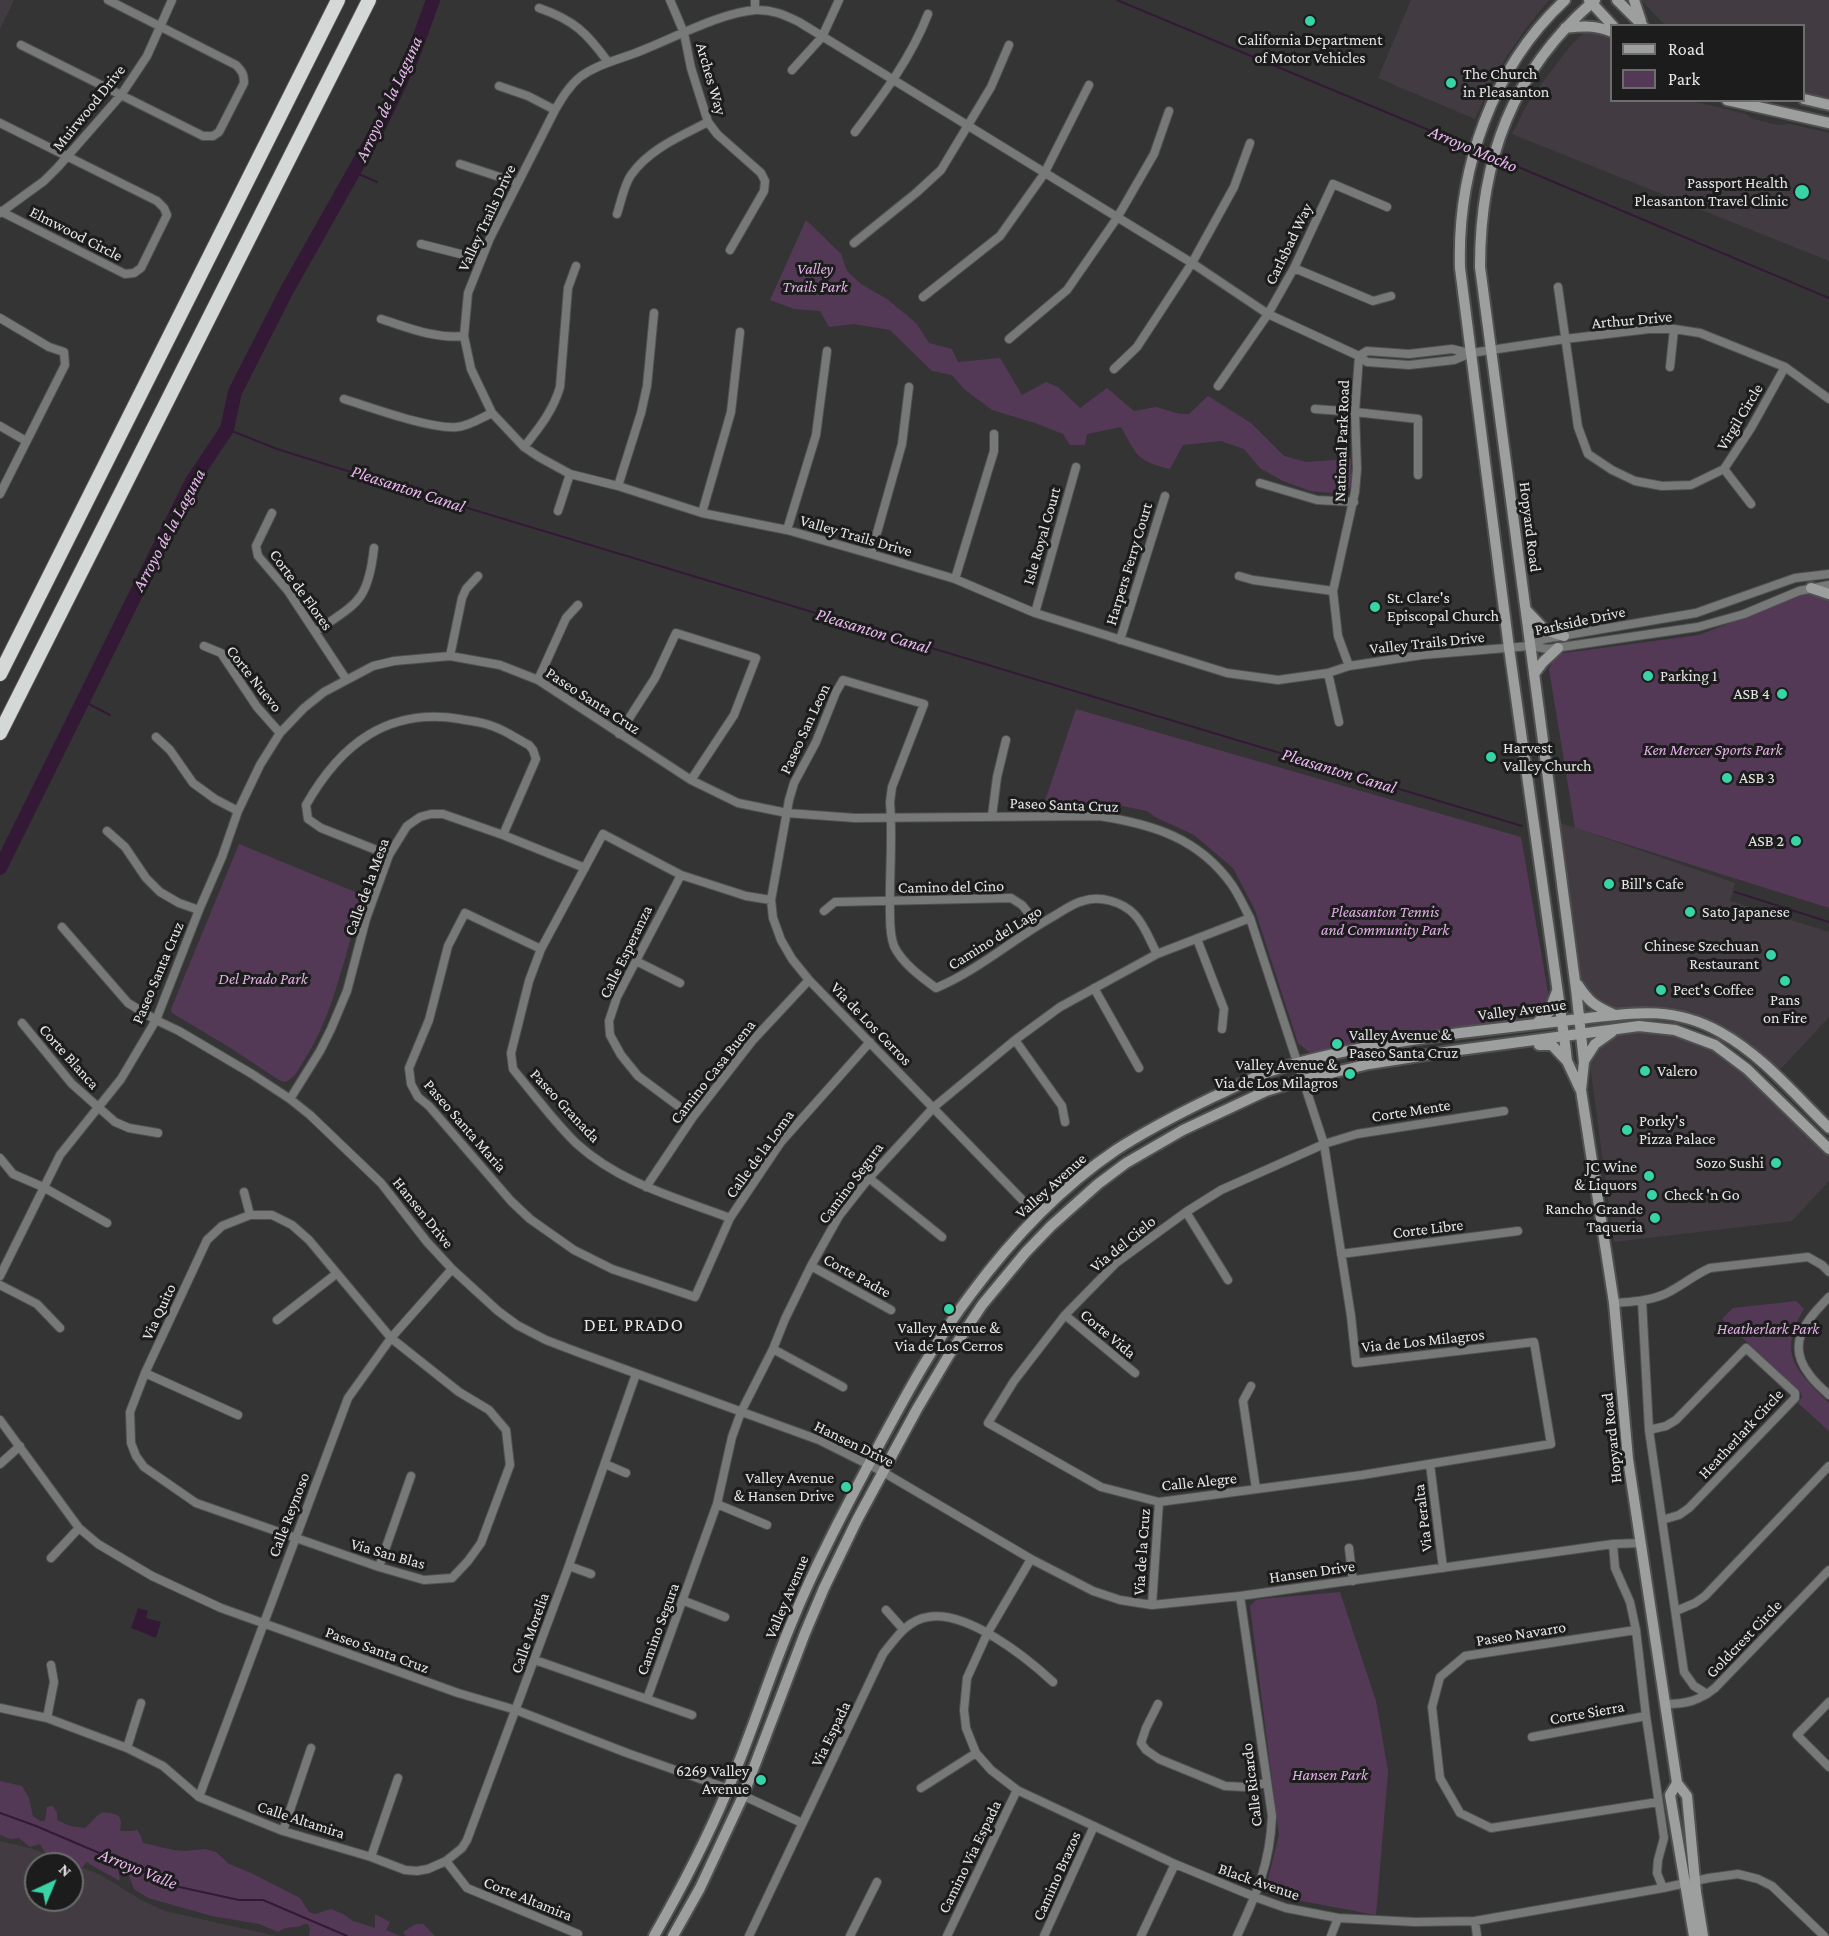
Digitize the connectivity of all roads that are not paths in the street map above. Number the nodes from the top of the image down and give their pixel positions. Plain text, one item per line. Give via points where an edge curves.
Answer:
1 (108, 0) edge
2 (172, 0) edge
3 (338, 0) edge
4 (369, 0) edge
5 (670, 0) edge
6 (755, 0) edge
7 (839, 0) edge
8 (1553, 0) edge
9 (1565, 0) edge
10 (1617, 0) edge
11 (1634, 0) edge
12 (1592, 1) edge
13 (539, 8) dead end
14 (755, 10) junction
15 (928, 14) dead end
16 (1550, 14) junction
17 (1611, 24) edge
18 (1641, 24) edge
19 (1642, 24) edge
20 (160, 26) junction
21 (1565, 28) junction
22 (1610, 32) edge
23 (684, 33) junction
24 (822, 37) junction
25 (21, 45) dead end
26 (1009, 45) dead end
27 (608, 62) junction
28 (792, 70) dead end
29 (895, 80) junction
30 (1089, 85) dead end
31 (499, 86) dead end
32 (121, 95) junction
33 (1805, 99) edge
34 (1736, 102) edge
35 (1829, 105) edge
36 (555, 110) junction
37 (1169, 111) dead end
38 (708, 122) junction
39 (0, 123) edge
40 (1829, 123) edge
41 (969, 125) junction
42 (855, 132) dead end
43 (1250, 143) dead end
44 (67, 157) junction
45 (460, 164) dead end
46 (1044, 174) junction
47 (518, 183) junction
48 (1387, 207) dead end
49 (1, 212) edge
50 (617, 214) dead end
51 (1117, 218) junction
52 (854, 243) dead end
53 (421, 244) dead end
54 (730, 250) dead end
55 (480, 259) junction
56 (1192, 263) junction
57 (576, 266) dead end
58 (1294, 268) junction
59 (1558, 287) dead end
60 (1391, 296) dead end
61 (923, 297) dead end
62 (654, 313) dead end
63 (1268, 314) junction
64 (0, 318) edge
65 (381, 319) dead end
66 (1674, 328) junction
67 (740, 332) dead end
68 (464, 336) junction
69 (1009, 339) dead end
70 (1565, 339) junction
71 (827, 351) dead end
72 (1492, 351) junction
73 (1471, 354) junction
74 (1359, 356) junction
75 (1670, 367) dead end
76 (1785, 367) junction
77 (1114, 369) dead end
78 (1218, 386) dead end
79 (909, 387) dead end
80 (344, 399) dead end
81 (1829, 399) edge
82 (1315, 409) dead end
83 (1355, 412) junction
84 (492, 413) junction
85 (0, 426) edge
86 (994, 434) dead end
87 (26, 441) junction
88 (524, 447) junction
89 (1076, 467) dead end
90 (1724, 469) junction
91 (570, 474) junction
92 (1418, 475) dead end
93 (1260, 483) dead end
94 (618, 486) junction
95 (0, 494) edge
96 (1165, 496) dead end
97 (1354, 502) junction
98 (1751, 504) dead end
99 (558, 511) dead end
100 (272, 513) dead end
101 (702, 513) junction
102 (787, 530) junction
103 (374, 548) dead end
104 (871, 554) junction
105 (1829, 574) edge
106 (478, 576) dead end
107 (1239, 576) dead end
108 (955, 579) junction
109 (1829, 585) edge
110 (1811, 588) junction
111 (1333, 591) junction
112 (1829, 594) edge
113 (578, 605) dead end
114 (1525, 610) junction
115 (1035, 613) junction
116 (315, 632) junction
117 (1564, 636) junction
118 (1120, 640) junction
119 (204, 646) dead end
120 (1530, 646) junction
121 (1509, 648) junction
122 (1558, 648) junction
123 (450, 656) junction
124 (1349, 666) junction
125 (1328, 673) junction
126 (0, 674) edge
127 (1534, 674) junction
128 (346, 679) junction
129 (538, 680) junction
130 (1339, 722) dead end
131 (0, 733) edge
132 (280, 733) junction
133 (619, 734) junction
134 (156, 738) dead end
135 (1006, 740) dead end
136 (691, 780) junction
137 (238, 811) junction
138 (787, 813) junction
139 (891, 816) junction
140 (992, 816) junction
141 (107, 831) dead end
142 (503, 834) junction
143 (389, 855) junction
144 (585, 868) junction
145 (681, 875) junction
146 (771, 900) junction
147 (890, 902) junction
148 (199, 910) junction
149 (824, 911) dead end
150 (1250, 918) junction
151 (1038, 925) junction
152 (62, 927) dead end
153 (1197, 939) junction
154 (541, 949) junction
155 (1157, 954) junction
156 (636, 961) junction
157 (809, 980) junction
158 (1576, 982) junction
159 (680, 983) dead end
160 (1094, 988) junction
161 (1558, 988) junction
162 (1614, 1014) junction
163 (1579, 1019) junction
164 (156, 1020) junction
165 (1562, 1020) junction
166 (22, 1023) dead end
167 (1537, 1023) junction
168 (1222, 1029) dead end
169 (1616, 1029) junction
170 (1581, 1034) junction
171 (1564, 1036) junction
172 (1015, 1040) junction
173 (1524, 1041) junction
174 (870, 1042) junction
175 (1567, 1061) junction
176 (1584, 1062) junction
177 (1297, 1064) junction
178 (1139, 1068) dead end
179 (1302, 1080) junction
180 (1581, 1090) junction
181 (290, 1099) junction
182 (934, 1107) junction
183 (98, 1108) junction
184 (1504, 1111) dead end
185 (693, 1117) junction
186 (1065, 1122) dead end
187 (1829, 1128) edge
188 (158, 1133) dead end
189 (1324, 1144) junction
190 (1829, 1149) edge
191 (0, 1158) edge
192 (868, 1178) junction
193 (43, 1186) junction
194 (646, 1187) junction
195 (244, 1192) dead end
196 (1186, 1212) junction
197 (250, 1215) junction
198 (1038, 1216) junction
199 (730, 1218) junction
200 (107, 1223) dead end
201 (1518, 1231) dead end
202 (942, 1237) dead end
203 (1341, 1254) junction
204 (810, 1266) junction
205 (452, 1269) junction
206 (1829, 1272) edge
207 (336, 1274) junction
208 (0, 1276) edge
209 (1228, 1280) dead end
210 (0, 1285) edge
211 (695, 1297) joint
212 (1829, 1297) edge
213 (1642, 1300) junction
214 (1614, 1303) junction
215 (891, 1310) dead end
216 (1065, 1315) junction
217 (277, 1320) dead end
218 (60, 1328) dead end
219 (391, 1338) junction
220 (773, 1349) junction
221 (146, 1372) junction
222 (1135, 1373) dead end
223 (636, 1374) junction
224 (1251, 1386) dead end
225 (843, 1387) dead end
226 (1829, 1395) edge
227 (741, 1412) junction
228 (238, 1415) dead end
229 (0, 1420) edge
230 (988, 1423) joint
231 (1649, 1431) junction
232 (20, 1446) junction
233 (0, 1464) edge
234 (605, 1464) junction
235 (1430, 1464) junction
236 (868, 1465) junction
237 (1829, 1466) edge
238 (626, 1473) dead end
239 (883, 1473) junction
240 (411, 1476) dead end
241 (1256, 1490) junction
242 (1160, 1502) junction
243 (717, 1504) junction
244 (1662, 1520) junction
245 (767, 1525) dead end
246 (79, 1528) junction
247 (295, 1539) junction
248 (1641, 1543) junction
249 (1613, 1544) junction
250 (1348, 1548) dead end
251 (51, 1558) dead end
252 (1031, 1559) junction
253 (569, 1566) junction
254 (379, 1567) junction
255 (1443, 1568) junction
256 (1829, 1570) edge
257 (591, 1574) dead end
258 (1353, 1581) junction
259 (1240, 1596) junction
260 (682, 1600) junction
261 (1152, 1605) junction
262 (886, 1610) dead end
263 (1676, 1611) junction
264 (725, 1617) dead end
265 (264, 1623) junction
266 (903, 1629) junction
267 (1636, 1630) junction
268 (987, 1634) junction
269 (535, 1660) junction
270 (51, 1665) dead end
271 (1053, 1682) dead end
272 (1707, 1695) junction
273 (647, 1699) junction
274 (1829, 1702) edge
275 (141, 1703) dead end
276 (1158, 1704) dead end
277 (1666, 1704) junction
278 (0, 1708) edge
279 (516, 1710) junction
280 (692, 1715) dead end
281 (1646, 1716) junction
282 (46, 1718) junction
283 (1532, 1737) dead end
284 (127, 1748) junction
285 (311, 1748) dead end
286 (976, 1753) junction
287 (1829, 1767) edge
288 (398, 1778) dead end
289 (1267, 1783) junction
290 (1677, 1783) junction
291 (921, 1788) dead end
292 (729, 1789) junction
293 (1017, 1790) junction
294 (743, 1796) junction
295 (199, 1797) junction
296 (1658, 1802) junction
297 (802, 1823) junction
298 (1094, 1826) junction
299 (283, 1831) junction
300 (371, 1857) junction
301 (446, 1861) junction
302 (1175, 1864) junction
303 (1690, 1881) junction
304 (877, 1882) dead end
305 (1663, 1888) junction
306 (1255, 1897) junction
307 (1338, 1918) junction
308 (1475, 1921) junction
309 (578, 1934) dead end
310 (654, 1936) edge
311 (673, 1936) edge
312 (750, 1936) edge
313 (850, 1936) edge
314 (947, 1936) edge
315 (1044, 1936) edge
316 (1141, 1936) edge
317 (1237, 1936) edge
318 (1331, 1936) edge
319 (1477, 1936) edge
320 (1694, 1936) edge
321 (1703, 1936) edge
322 (1824, 1936) edge

1 - 20 street
2 - 20 street, Muirwood Drive
3 - 126 highway
4 - 131 highway
5 - 23 street, Arches Way
6 - 14 street
7 - 24 street
8 - 16 main road
9 - 16 main road, Hopyard Road
10 - 18 main road
11 - 19 main road
12 - 17 main road
12 - 21 main road, Hopyard Road
13 - 27 street via 589,36
14 - 23 street, Valley Trails Drive
14 - 24 street, Valley Trails Drive via 784,15
15 - 29 street
16 - 73 main road, Hopyard Road via 1523,48 1481,126 1467,180 1459,236
20 - 32 street, Muirwood Drive via 147,56
20 - 32 street via 236,65 244,75 244,83 219,132 203,136
21 - 22 main road via 1596,26
21 - 72 main road, Hopyard Road via 1521,90 1500,134 1486,187 1480,267
23 - 27 street, Valley Trails Drive
23 - 38 street, Arches Way
24 - 28 street
24 - 29 street, Valley Trails Drive
25 - 32 street
26 - 41 street
27 - 36 street, Valley Trails Drive via 579,78
29 - 41 street, Valley Trails Drive
29 - 42 street
30 - 46 street
31 - 36 street
32 - 44 street, Muirwood Drive
33 - 35 main road
34 - 40 main road
36 - 47 street, Valley Trails Drive
37 - 51 street via 1154,154
38 - 50 street via 644,159 630,176
38 - 54 street, Arches Way via 765,181 764,191
39 - 44 street, Elmwood Circle
41 - 46 street, Valley Trails Drive
41 - 52 street via 941,170
43 - 56 street via 1221,215
44 - 49 street, Muirwood Drive via 44,181
44 - 49 street, Elmwood Circle via 164,208 167,215 141,268 125,274
45 - 47 street
46 - 51 street, Valley Trails Drive
46 - 61 street via 1000,236
47 - 55 street, Valley Trails Drive
48 - 58 street, Carlsbad Way via 1333,184
51 - 56 street, Valley Trails Drive
51 - 69 street via 1067,290
53 - 55 street
55 - 68 street, Valley Trails Drive via 468,293
56 - 63 street, Valley Trails Drive
56 - 77 street via 1137,347
57 - 88 street via 568,288 556,401
58 - 60 street via 1373,301
58 - 63 street, Carlsbad Way
59 - 70 street, Virgil Circle
62 - 94 street via 647,386
63 - 74 street, Valley Trails Drive
63 - 78 street, Carlsbad Way
64 - 87 street via 64,352 65,365
65 - 68 street via 433,336
66 - 70 street, Arthur Drive
66 - 75 street
66 - 76 street, Arthur Drive via 1700,333
67 - 101 street via 731,412
68 - 84 street, Valley Trails Drive via 471,369
70 - 72 street, Arthur Drive
70 - 90 street, Virgil Circle via 1578,427 1588,454 1635,481 1662,486 1691,485
71 - 102 street via 816,435
72 - 73 street
72 - 114 main road, Hopyard Road
73 - 74 street via 1452,349 1409,354 1367,351
73 - 121 main road, Hopyard Road
74 - 83 street, National Park Road
76 - 81 street, Arthur Drive
76 - 90 street, Virgil Circle
79 - 104 street via 902,444
80 - 84 street via 457,428
82 - 83 street
83 - 92 street via 1418,420
83 - 97 street, National Park Road
84 - 88 street, Valley Trails Drive
85 - 87 street
86 - 108 street via 994,451
87 - 95 street
88 - 91 street, Valley Trails Drive
89 - 115 street, Isle Royal Court
90 - 98 street
91 - 94 street, Valley Trails Drive
91 - 99 street
93 - 97 street via 1317,500
94 - 101 street, Valley Trails Drive
96 - 118 street, Harpers Ferry Court
97 - 111 street, National Park Road
100 - 116 street, Corte de Flores via 256,546 258,556
101 - 102 street, Valley Trails Drive
102 - 104 street, Valley Trails Drive
103 - 116 street via 365,591 354,605
104 - 108 street, Valley Trails Drive
105 - 117 street, Parkside Drive via 1795,578 1696,613
106 - 123 street via 462,598
107 - 111 street
108 - 115 street, Valley Trails Drive
109 - 110 street, Parkside Drive
110 - 112 main road
110 - 122 street, Parkside Drive via 1697,628
111 - 124 street, National Park Road via 1338,636
113 - 129 street via 566,618
114 - 117 main road via 1545,630
114 - 120 main road, Hopyard Road
115 - 118 street, Valley Trails Drive
116 - 128 street, Corte de Flores
117 - 120 street, Parkside Drive
118 - 125 street, Valley Trails Drive via 1256,678 1278,680
119 - 132 street, Corte Nuevo via 221,653 257,707
120 - 121 street, Valley Trails Drive
120 - 122 street, Parkside Drive
120 - 127 main road, Hopyard Road
121 - 124 street, Valley Trails Drive
121 - 161 main road, Hopyard Road
122 - 127 main road
123 - 128 street, Paseo Santa Cruz via 394,661
123 - 129 street, Paseo Santa Cruz via 500,665
124 - 125 street, Valley Trails Drive
125 - 130 street
127 - 158 main road, Hopyard Road
128 - 132 street, Paseo Santa Cruz via 304,708
129 - 133 street, Paseo Santa Cruz
132 - 137 street, Paseo Santa Cruz
133 - 136 street, Paseo Santa Cruz
133 - 136 street via 655,678 676,633 756,658 734,715
134 - 137 street via 170,750 193,783
135 - 140 street
136 - 138 street, Paseo Santa Cruz via 738,802
137 - 148 street, Paseo Santa Cruz
138 - 139 street, Paseo Santa Cruz via 855,818
138 - 139 street, Paseo San Leon via 794,783 843,680 924,704 892,787
138 - 146 street, Via de Los Cerros
139 - 140 street, Paseo Santa Cruz
139 - 147 street, Camino del Lago
140 - 150 street, Paseo Santa Cruz via 1099,816 1150,825 1198,849 1232,886
141 - 148 street via 125,847 146,879 160,892
142 - 143 street, Calle de la Mesa via 443,814 431,814 407,826
142 - 143 street via 536,759 534,750 492,726 441,716 423,718 392,724 350,748 328,770 306,805 308,819 321,828
142 - 144 street, Calle de la Mesa
143 - 181 street, Calle de la Mesa via 366,919 347,991 320,1051
144 - 145 street, Paseo Granada via 603,834
144 - 154 street, Paseo Granada
145 - 146 street
145 - 156 street, Calle Esperanza
146 - 157 street, Via de Los Cerros via 781,940
147 - 149 street, Camino del Cino via 835,902
147 - 151 street, Camino del Cino via 1011,898
147 - 151 street, Camino del Lago via 893,944 901,957 936,988 955,980
148 - 164 street, Paseo Santa Cruz
150 - 153 street, Camino Segura
150 - 177 street, Paseo Santa Cruz
151 - 155 street, Camino del Lago via 1083,900 1115,902 1138,919
152 - 164 street, Hansen Drive via 128,1003
153 - 155 street, Camino Segura
153 - 168 street via 1224,1010
154 - 194 street, Paseo Granada via 511,1053 513,1069 576,1143 617,1174
154 - 211 street, Paseo Santa Maria via 465,913 448,946 429,1020 410,1068 411,1084 418,1098 530,1219 574,1250 612,1269
155 - 160 street, Camino Segura
156 - 159 street
156 - 185 street, Calle Esperanza via 617,997 609,1021 610,1035 638,1076
157 - 174 street, Via de Los Cerros
157 - 185 street, Camino Casa Buena via 753,1040
158 - 162 main road via 1590,1002
158 - 163 main road, Hopyard Road
160 - 172 street, Camino Segura
160 - 178 street
161 - 165 main road, Hopyard Road
161 - 167 main road via 1549,1012
162 - 163 main road, Valley Avenue
162 - 187 main road, Valley Avenue via 1674,1015 1721,1032 1746,1049
163 - 165 main road, Valley Avenue
163 - 170 main road, Hopyard Road
164 - 181 street, Hansen Drive
164 - 183 street, Paseo Santa Cruz via 121,1079
165 - 167 main road, Valley Avenue
165 - 171 main road, Hopyard Road
166 - 183 street, Corte Blanca via 72,1084
167 - 177 main road, Valley Avenue via 1366,1048
169 - 170 main road, Valley Avenue
169 - 176 main road via 1595,1044
169 - 190 main road, Valley Avenue via 1640,1026 1675,1030 1715,1045 1747,1069
170 - 171 main road, Valley Avenue
170 - 176 main road, Hopyard Road
171 - 173 main road, Valley Avenue
171 - 175 main road, Hopyard Road
172 - 182 street, Camino Segura
172 - 186 street via 1062,1106
173 - 175 main road via 1552,1045
173 - 179 main road, Valley Avenue via 1370,1064
174 - 182 street, Via de Los Cerros
174 - 199 street, Calle de la Loma via 781,1142
175 - 180 main road, Hopyard Road
176 - 180 main road, Hopyard Road
177 - 179 street, Via de Los Milagros
177 - 198 main road, Valley Avenue via 1260,1075 1117,1149
179 - 189 street, Via de Los Milagros
179 - 239 main road, Valley Avenue via 1266,1091 1173,1135 1126,1163 1051,1226 982,1305 917,1409
180 - 214 main road, Hopyard Road
181 - 205 street, Hansen Drive via 381,1183
182 - 192 street, Camino Segura
182 - 198 street, Via de Los Cerros
183 - 188 street, Corte Blanca via 122,1126
183 - 193 street, Paseo Santa Cruz via 60,1155
184 - 189 street, Corte Mente via 1357,1134
185 - 194 street, Camino Casa Buena
189 - 196 street, Via del Cielo via 1221,1190
189 - 203 street, Via de Los Milagros
191 - 193 street via 13,1174
192 - 202 street
192 - 204 street, Camino Segura via 839,1216
193 - 200 street
193 - 208 street, Paseo Santa Cruz
194 - 199 street, Paseo Granada
195 - 197 street
196 - 209 street
196 - 216 street, Via del Cielo via 1116,1263
197 - 207 street, Via Quito via 272,1215 292,1225
197 - 221 street, Via Quito via 222,1226 207,1240
198 - 236 main road, Valley Avenue via 969,1296 935,1346
199 - 211 street, Calle de la Loma
201 - 203 street, Corte Libre
203 - 235 street, Via de Los Milagros via 1356,1363 1534,1342 1551,1444
204 - 215 street, Corte Padre
204 - 220 street, Camino Segura
205 - 219 street, Calle Reynoso
205 - 223 street, Hansen Drive via 518,1325 546,1340
206 - 213 street via 1808,1257 1710,1268 1664,1295
207 - 217 street
207 - 219 street, Via Quito
210 - 218 street via 37,1304
212 - 226 street via 1808,1318 1800,1338 1799,1358
213 - 214 street
213 - 231 street
214 - 248 main road, Hopyard Road via 1628,1459
216 - 222 street, Corte Vida
216 - 230 street, Via del Cielo via 1014,1381
219 - 247 street, Calle Reynoso via 348,1398
219 - 254 street, Via San Blas via 459,1392 489,1410 506,1430 510,1465 481,1543 452,1578 424,1580
220 - 225 street
220 - 227 street, Camino Segura
221 - 228 street
221 - 247 street, Via Quito via 130,1412 131,1443 144,1467 196,1503
223 - 227 street, Hansen Drive
223 - 234 street, Calle Morelia
224 - 241 street via 1243,1401
227 - 236 street, Hansen Drive via 819,1440
227 - 243 street, Camino Segura
229 - 232 street, Paseo Santa Cruz
230 - 242 street, Calle Alegre via 1101,1487
231 - 244 street
231 - 244 street, Heatherlark Circle via 1676,1420 1746,1348 1796,1393 1689,1508
232 - 233 street
232 - 246 street, Paseo Santa Cruz
234 - 238 street
234 - 253 street, Calle Morelia
235 - 241 street, Calle Alegre
235 - 255 street, Via Peralta
236 - 239 street, Hansen Drive
236 - 292 main road, Valley Avenue via 805,1591
237 - 263 street via 1706,1596
239 - 252 street, Hansen Drive
239 - 294 main road, Valley Avenue via 809,1624
240 - 254 street
241 - 242 street, Calle Alegre
242 - 261 street, Via de la Cruz
243 - 245 street
243 - 260 street, Camino Segura
244 - 263 street
246 - 251 street
246 - 265 street, Paseo Santa Cruz via 152,1576
247 - 254 street, Via San Blas
247 - 265 street, Calle Reynoso
248 - 249 street, Hansen Drive
248 - 277 main road, Hopyard Road
249 - 255 street, Hansen Drive
249 - 267 street via 1615,1568 1630,1602
250 - 258 street
252 - 261 street, Hansen Drive via 1093,1591
252 - 268 street, Black Avenue
253 - 257 street
253 - 269 street, Calle Morelia
255 - 258 street, Hansen Drive
256 - 272 street, Goldcrest Circle
258 - 259 street, Hansen Drive
259 - 261 street, Hansen Drive
259 - 289 street, Calle Ricardo
260 - 264 street
260 - 273 street, Camino Segura
262 - 266 street
263 - 272 street via 1684,1672
265 - 279 street, Paseo Santa Cruz via 465,1696
265 - 295 street, Calle Reynoso
266 - 268 street, Via Espada via 928,1617 942,1617 961,1620
266 - 297 street, Via Espada via 883,1654
267 - 281 street
267 - 296 street, Paseo Navarro via 1466,1656 1440,1677 1432,1707 1440,1778 1460,1813 1491,1828
268 - 271 street, Via Espada via 1020,1654
268 - 286 street, Black Avenue via 966,1678 966,1728
269 - 273 street
269 - 279 street, Calle Morelia
270 - 282 street via 54,1682
272 - 277 street, Goldcrest Circle via 1686,1704
273 - 280 street
274 - 287 street via 1797,1735
275 - 284 street
276 - 289 street via 1141,1743 1146,1750 1225,1786
277 - 290 main road, Hopyard Road
278 - 282 street, Calle Altamira
279 - 292 street, Paseo Santa Cruz
279 - 301 street, Calle Altamira via 467,1840
281 - 283 street, Corte Sierra
281 - 296 street
282 - 284 street, Calle Altamira
284 - 295 street, Calle Altamira via 163,1767
285 - 299 street
286 - 291 street
286 - 293 street, Black Avenue
288 - 300 street
289 - 306 street, Calle Ricardo via 1271,1838
290 - 303 main road, Hopyard Road via 1687,1796
290 - 303 main road, Hopyard Road via 1670,1795
292 - 294 street, Paseo Santa Cruz
292 - 310 main road, Valley Avenue via 686,1880
293 - 298 street, Black Avenue
293 - 314 street, Camino Via Espada
294 - 297 street, Paseo Santa Cruz
294 - 311 main road, Valley Avenue
295 - 299 street, Calle Altamira
296 - 305 street via 1664,1838 1657,1873
297 - 312 street, Via Espada
298 - 302 street, Black Avenue
298 - 315 street, Camino Brazos
299 - 300 street, Calle Altamira
300 - 301 street, Calle Altamira via 417,1871
301 - 309 street, Corte Altamira via 467,1888
302 - 306 street, Black Avenue
302 - 316 street
303 - 305 street, Black Avenue
303 - 320 main road, Hopyard Road
303 - 321 main road, Hopyard Road
303 - 322 street, Black Avenue via 1738,1874 1758,1879 1772,1886
304 - 313 street
305 - 308 street, Black Avenue
306 - 307 street, Black Avenue via 1286,1908
306 - 317 street, Calle Ricardo
307 - 308 street, Black Avenue
307 - 318 street
308 - 319 street

